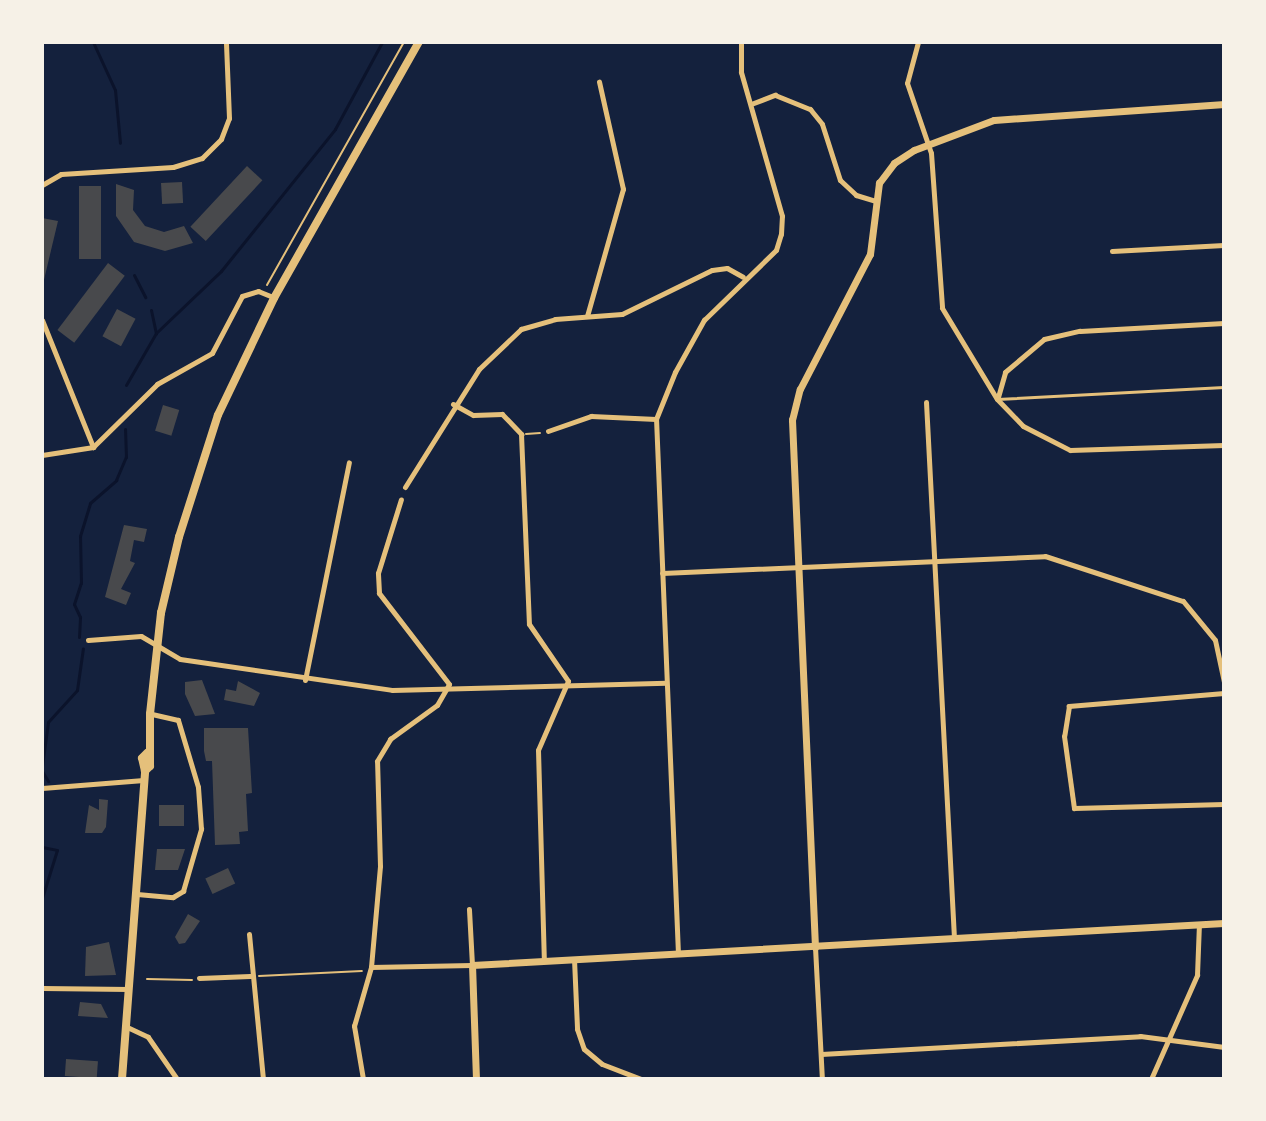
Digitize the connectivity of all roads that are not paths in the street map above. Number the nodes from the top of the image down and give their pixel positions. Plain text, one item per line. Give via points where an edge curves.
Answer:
1 (226, 42) edge
2 (419, 42) edge
3 (741, 42) edge
4 (918, 42) edge
5 (599, 82) dead end
6 (751, 104) junction
7 (1224, 104) edge
8 (928, 143) junction
9 (42, 185) edge
10 (876, 201) junction
11 (1224, 245) edge
12 (1112, 251) dead end
13 (743, 277) junction
14 (274, 298) junction
15 (587, 316) junction
16 (42, 320) edge
17 (1224, 323) edge
18 (1224, 387) edge
19 (997, 399) junction
20 (926, 402) dead end
21 (453, 404) junction
22 (656, 419) junction
23 (548, 431) road end
24 (1224, 445) edge
25 (93, 447) junction
26 (42, 455) edge
27 (349, 462) dead end
28 (405, 487) dead end
29 (401, 499) dead end
30 (933, 558) junction
31 (797, 567) junction
32 (662, 573) junction
33 (88, 640) dead end
34 (156, 645) junction
35 (305, 680) junction
36 (1224, 682) edge
37 (666, 683) junction
38 (568, 686) junction
39 (447, 692) junction
40 (1224, 693) edge
41 (150, 714) junction
42 (145, 775) junction
43 (42, 788) edge
44 (1224, 804) edge
45 (137, 894) junction
46 (469, 909) dead end
47 (1224, 923) edge
48 (1199, 924) junction
49 (249, 934) dead end
50 (954, 938) junction
51 (815, 947) junction
52 (678, 954) junction
53 (574, 959) junction
54 (544, 961) junction
55 (472, 965) junction
56 (371, 967) junction
57 (250, 976) junction
58 (199, 978) road end
59 (42, 988) edge
60 (130, 989) junction
61 (127, 1027) junction
62 (1169, 1037) junction
63 (1224, 1047) edge
64 (821, 1054) junction
65 (122, 1079) edge
66 (177, 1079) edge
67 (263, 1079) edge
68 (363, 1079) edge
69 (476, 1079) edge
70 (641, 1079) edge
71 (822, 1079) edge
72 (1151, 1079) edge

1 - 9 street via 226,129 202,158 173,167 68,173
2 - 14 main road
3 - 6 street via 741,72
4 - 8 street via 907,83
5 - 15 street via 623,189
6 - 10 street via 775,95 810,109 822,124 840,180 856,195
6 - 13 street via 782,222 776,250
7 - 8 street via 1005,118
8 - 10 street via 890,167
8 - 19 street via 944,316
10 - 31 street via 870,254 794,407
11 - 12 street
13 - 15 street via 727,268 712,270 622,314
13 - 22 street via 704,320
14 - 25 street via 263,293 242,296 212,353 157,384
14 - 34 main road via 229,388 204,456 179,537
15 - 21 street via 537,323 513,334
16 - 25 street
17 - 19 street via 1080,331 1044,339 1005,372
18 - 19 lane
19 - 24 street via 1023,426 1057,447
20 - 30 street
21 - 28 street
21 - 38 street via 473,415 502,414 521,434 529,624 565,672
22 - 23 street via 591,416
22 - 32 street
25 - 26 street
27 - 35 street
29 - 39 street via 378,573 379,593 446,674
30 - 31 street
30 - 36 street via 1036,554 1168,594 1188,605 1210,632
30 - 50 street
31 - 32 street
31 - 51 street
32 - 37 street
33 - 34 street via 137,635
34 - 35 street via 180,659
34 - 41 main road
35 - 39 street
37 - 38 street
37 - 52 street
38 - 39 street
38 - 54 street via 538,750
39 - 56 street via 390,739 377,761 380,866
40 - 44 street via 1069,706 1064,736 1074,808
41 - 42 main road via 150,766
41 - 45 street via 178,720 198,787 201,829 183,891 173,897
42 - 43 street
42 - 45 main road
45 - 60 main road
46 - 55 street
47 - 48 street
48 - 50 street
48 - 62 street via 1197,975
49 - 57 street
50 - 51 street
51 - 52 street
51 - 64 street
52 - 53 street
53 - 54 street
53 - 70 street via 577,1029 584,1049 602,1064
54 - 55 street
55 - 56 street
55 - 69 street
56 - 68 street via 354,1026
57 - 58 street
57 - 67 street
59 - 60 street
60 - 61 main road
61 - 65 main road
61 - 66 street via 148,1037
62 - 63 street
62 - 64 street
62 - 72 street
64 - 71 street

